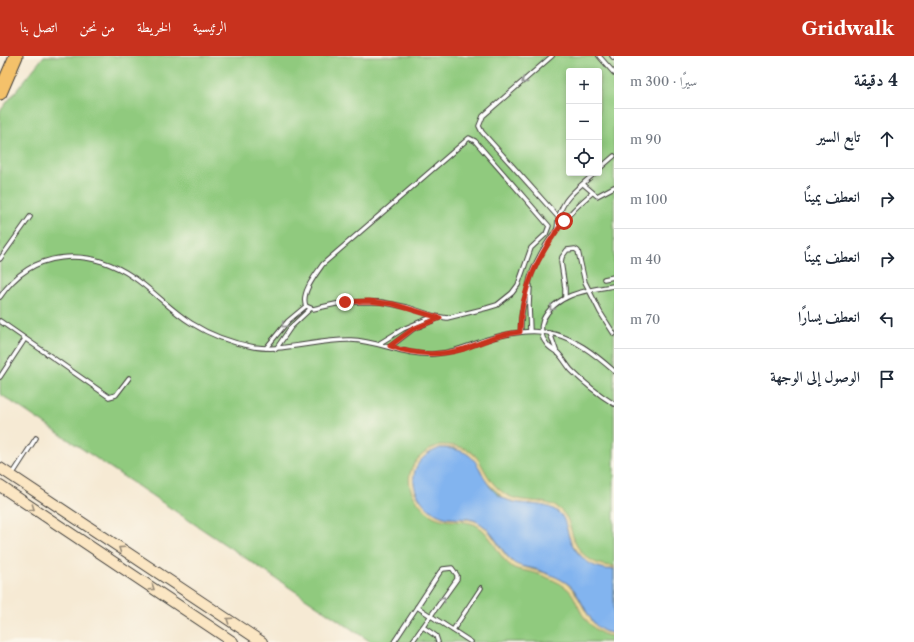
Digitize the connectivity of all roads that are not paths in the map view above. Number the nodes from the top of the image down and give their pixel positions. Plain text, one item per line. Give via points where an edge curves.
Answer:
1 (16, 56) edge
2 (552, 56) edge
3 (599, 56) edge
4 (614, 73) edge
5 (0, 93) edge
6 (614, 156) edge
7 (602, 166) edge
8 (592, 176) edge
9 (583, 184) junction
10 (614, 187) edge
11 (592, 193) junction
12 (558, 216) junction
13 (30, 217) dead end
14 (555, 232) junction
15 (0, 259) edge
16 (530, 277) junction
17 (614, 277) edge
18 (604, 279) dead end
19 (614, 286) edge
20 (589, 290) junction
21 (0, 297) edge
22 (564, 298) junction
23 (306, 306) junction
24 (310, 309) junction
25 (434, 316) junction
26 (440, 318) junction
27 (0, 321) edge
28 (530, 331) junction
29 (520, 332) junction
30 (541, 332) junction
31 (550, 333) junction
32 (614, 334) edge
33 (25, 339) junction
34 (380, 343) junction
35 (390, 346) junction
36 (266, 348) junction
37 (276, 349) junction
38 (557, 352) junction
39 (614, 371) edge
40 (0, 377) edge
41 (129, 378) dead end
42 (614, 404) edge
43 (36, 438) dead end
44 (0, 468) edge
45 (12, 476) junction
46 (0, 486) edge
47 (481, 588) dead end
48 (417, 607) junction
49 (431, 616) junction
50 (423, 627) junction
51 (453, 630) junction
52 (233, 642) edge
53 (262, 642) edge
54 (394, 642) edge
55 (412, 642) edge
56 (438, 642) edge
57 (471, 642) edge

1 - 5 highway
2 -> 12 lane via 480,119 480,129
3 - 4 lane
6 - 7 lane
8 - 9 lane
9 - 11 lane
9 - 12 lane via 566,200
10 - 11 lane via 600,196
11 - 14 lane via 572,211
12 - 14 lane
13 - 15 lane
14 - 16 lane
16 - 28 lane
16 - 29 lane via 521,310
17 - 18 lane
19 - 20 lane
20 - 22 lane
20 - 22 lane via 578,252 571,248 564,253 561,262
20 - 32 lane
21 - 36 lane via 17,276 31,266 47,260 64,257 101,261 134,277 176,313 207,332 241,344
22 -> 30 lane via 546,316
23 - 24 lane
23 - 26 lane via 304,300 307,291 323,264 464,140 471,138 549,228 531,248 518,285 505,299 487,308
23 -> 36 lane via 284,325
24 - 25 lane via 345,302 369,301 407,307
24 - 37 lane via 291,327
25 - 26 lane
25 - 34 lane via 403,329
26 - 35 lane via 413,329
27 - 33 lane
28 - 29 lane
28 - 30 lane
29 - 35 lane via 432,354 417,354
30 - 31 lane
30 - 38 lane via 546,344
31 - 38 lane
31 - 39 lane via 580,344
33 - 40 lane
33 - 41 lane via 109,397 116,395
34 - 35 lane
34 - 37 lane via 349,340
36 - 37 lane
38 - 42 lane via 585,383
43 - 45 lane
44 - 45 street
53 -> 45 street
46 -> 52 street
47 - 51 lane
48 - 49 lane
49 -> 48 lane via 457,579 452,568 440,572
48 - 54 lane
49 - 50 lane
49 - 51 lane
50 - 55 lane
50 - 56 lane via 436,636
51 - 57 lane

